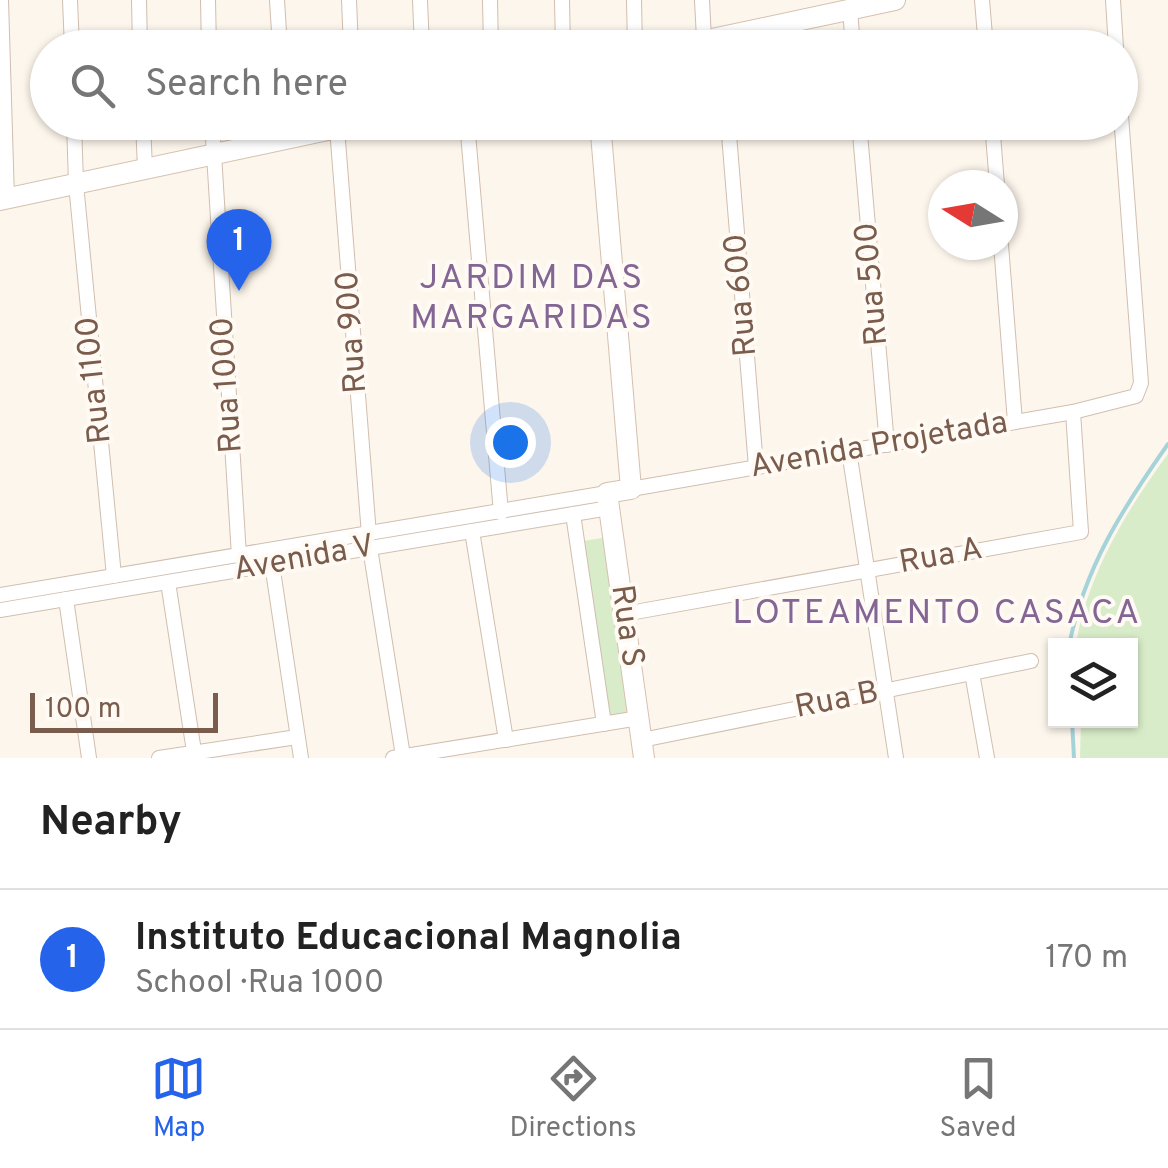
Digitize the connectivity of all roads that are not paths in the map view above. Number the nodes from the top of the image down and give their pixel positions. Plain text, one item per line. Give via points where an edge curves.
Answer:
1 (1, 0) edge
2 (70, 0) edge
3 (139, 0) edge
4 (208, 0) edge
5 (278, 0) edge
6 (349, 0) edge
7 (420, 0) edge
8 (490, 0) edge
9 (562, 0) edge
10 (634, 0) edge
11 (702, 0) edge
12 (895, 0) edge
13 (982, 0) edge
14 (1113, 0) edge
15 (850, 9) junction
16 (71, 30) edge
17 (140, 30) edge
18 (209, 30) edge
19 (279, 30) edge
20 (350, 30) edge
21 (421, 30) edge
22 (491, 30) edge
23 (563, 30) edge
24 (635, 30) edge
25 (712, 30) edge
26 (761, 30) edge
27 (852, 30) edge
28 (984, 30) edge
29 (1115, 30) edge
30 (75, 140) edge
31 (143, 140) edge
32 (212, 140) edge
33 (256, 140) edge
34 (353, 140) edge
35 (469, 140) edge
36 (602, 140) edge
37 (729, 140) edge
38 (862, 140) edge
39 (993, 140) edge
40 (1123, 140) edge
41 (212, 155) junction
42 (144, 170) junction
43 (995, 170) edge
44 (76, 184) junction
45 (3, 200) edge
46 (1002, 260) edge
47 (1073, 412) junction
48 (1015, 422) junction
49 (887, 444) junction
50 (849, 451) junction
51 (756, 468) junction
52 (631, 489) junction
53 (608, 501) junction
54 (501, 513) junction
55 (574, 514) junction
56 (472, 531) junction
57 (370, 541) junction
58 (239, 556) junction
59 (272, 564) junction
60 (868, 570) junction
61 (114, 576) junction
62 (168, 582) junction
63 (0, 595) edge
64 (66, 599) junction
65 (0, 610) edge
66 (624, 614) junction
67 (1032, 660) dead end
68 (972, 673) junction
69 (886, 692) junction
70 (639, 718) junction
71 (604, 724) junction
72 (298, 738) junction
73 (506, 740) junction
74 (643, 749) edge
75 (195, 755) edge
76 (398, 757) edge
77 (89, 758) edge
78 (159, 758) edge
79 (300, 758) edge
80 (896, 758) edge
81 (987, 758) edge

1 - 45 street
2 - 16 street
3 - 17 street
4 - 18 street
5 - 19 street
6 - 20 street
7 - 21 street
8 - 22 street
9 - 23 street
10 - 24 street
11 - 25 street
12 - 15 street
13 - 28 street
14 - 29 street
15 - 26 street
15 - 27 street
30 - 44 street, Rua 1100
31 - 42 street
32 - 41 street, Rua 1000
33 - 41 street
34 - 57 street, Rua 900
35 - 54 street
36 - 52 street
37 - 51 street, Rua 600
38 - 49 street, Rua 500
39 - 43 street
40 - 47 street, Avenida Projetada via 1142,383 1136,396
41 - 42 street
41 - 58 street, Rua 1000
42 - 44 street
44 - 45 street
44 - 61 street, Rua 1100
46 - 48 street
47 - 48 street, Avenida Projetada
47 - 60 street, Rua A via 1080,532
48 - 49 street, Avenida Projetada
49 - 50 street, Avenida Projetada
50 - 51 street, Avenida Projetada
50 - 60 street
51 - 52 street, Avenida Projetada
52 - 53 street, Avenida Projetada
53 - 54 street, Avenida V
53 - 55 street, Avenida V
53 - 66 street, Rua S
54 - 57 street, Avenida V
55 - 56 street, Avenida V
55 - 71 street, Rua S
56 - 57 street, Avenida V
56 - 73 street
57 - 58 street, Avenida V
57 - 59 street, Avenida V
57 - 76 street, Rua 900
58 - 61 street, Avenida V
59 - 62 street, Avenida V
59 - 72 street
60 - 66 street, Rua A
60 - 69 street
61 - 63 street, Avenida V
62 - 64 street, Avenida V
62 - 75 street
64 - 65 street, Avenida V
64 - 77 street
66 - 70 street, Rua S
67 - 68 street, Rua B
68 - 69 street, Rua B
68 - 81 street
69 - 74 street, Rua B
69 - 80 street
70 - 71 street
70 - 74 street, Rua S
71 - 73 street
72 - 75 street
72 - 79 street
73 - 76 street
75 - 78 street

